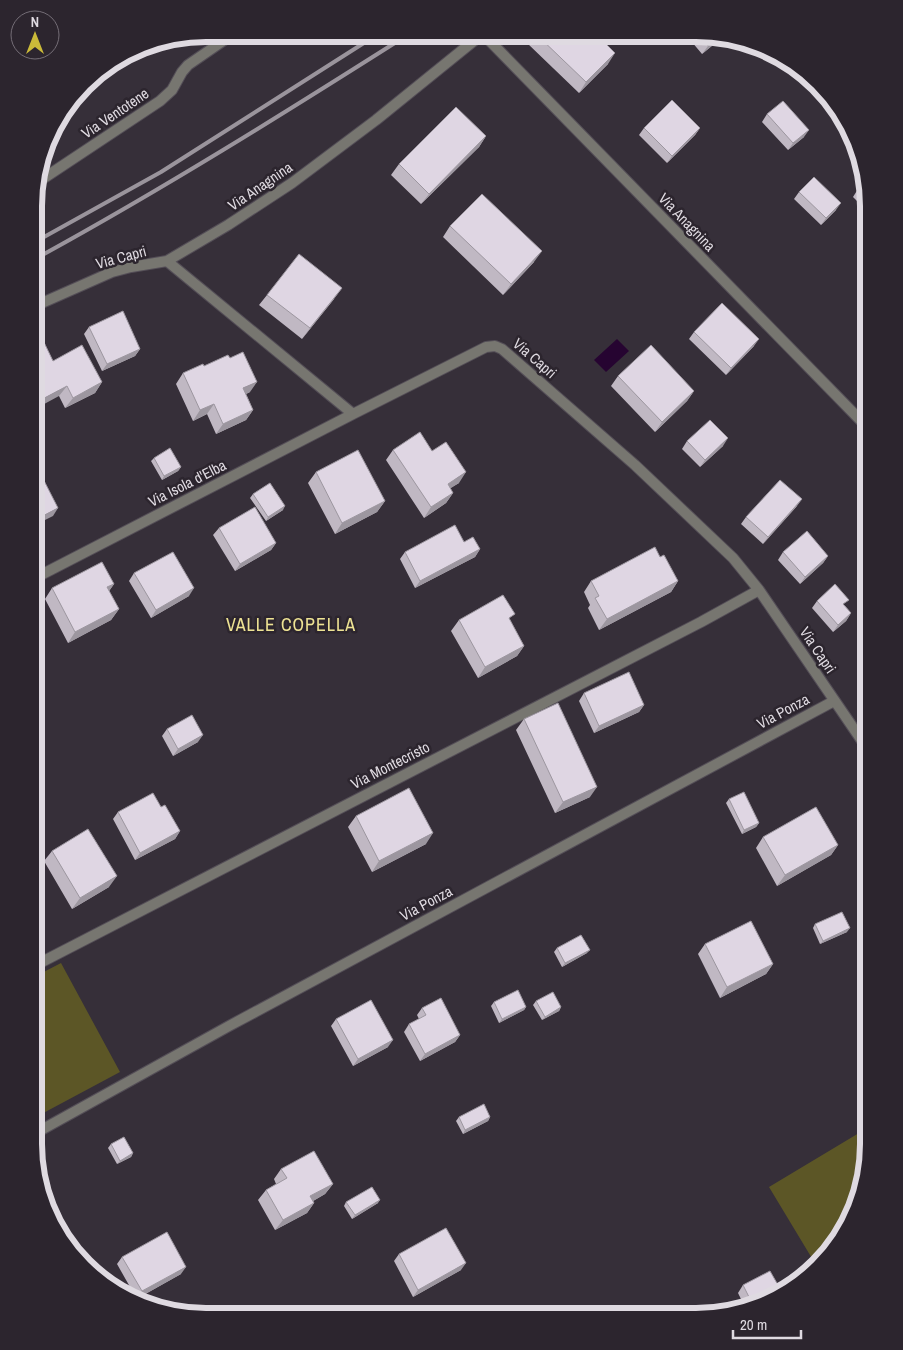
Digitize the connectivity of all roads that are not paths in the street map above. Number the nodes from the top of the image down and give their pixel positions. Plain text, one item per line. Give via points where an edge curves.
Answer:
1 (221, 42) edge
2 (474, 42) edge
3 (490, 42) edge
4 (46, 177) edge
5 (167, 261) junction
6 (42, 303) edge
7 (353, 414) junction
8 (860, 420) edge
9 (42, 574) edge
10 (759, 590) junction
11 (834, 701) junction
12 (860, 738) edge
13 (42, 962) edge
14 (42, 1130) edge

1 - 4 street, Via Ventotene via 188,65 172,90 160,100
2 - 5 street, Via Anagnina via 292,183
3 - 8 street, Via Anagnina
5 - 6 street, Via Capri via 112,272
5 - 7 street, Via Capri
7 - 9 street, Via Isola d'Elba
7 - 10 street, Via Capri via 486,347 498,347 635,465 733,558
10 - 11 street, Via Capri
10 - 13 street, Via Montecristo
11 - 12 street, Via Capri
11 - 14 street, Via Ponza

